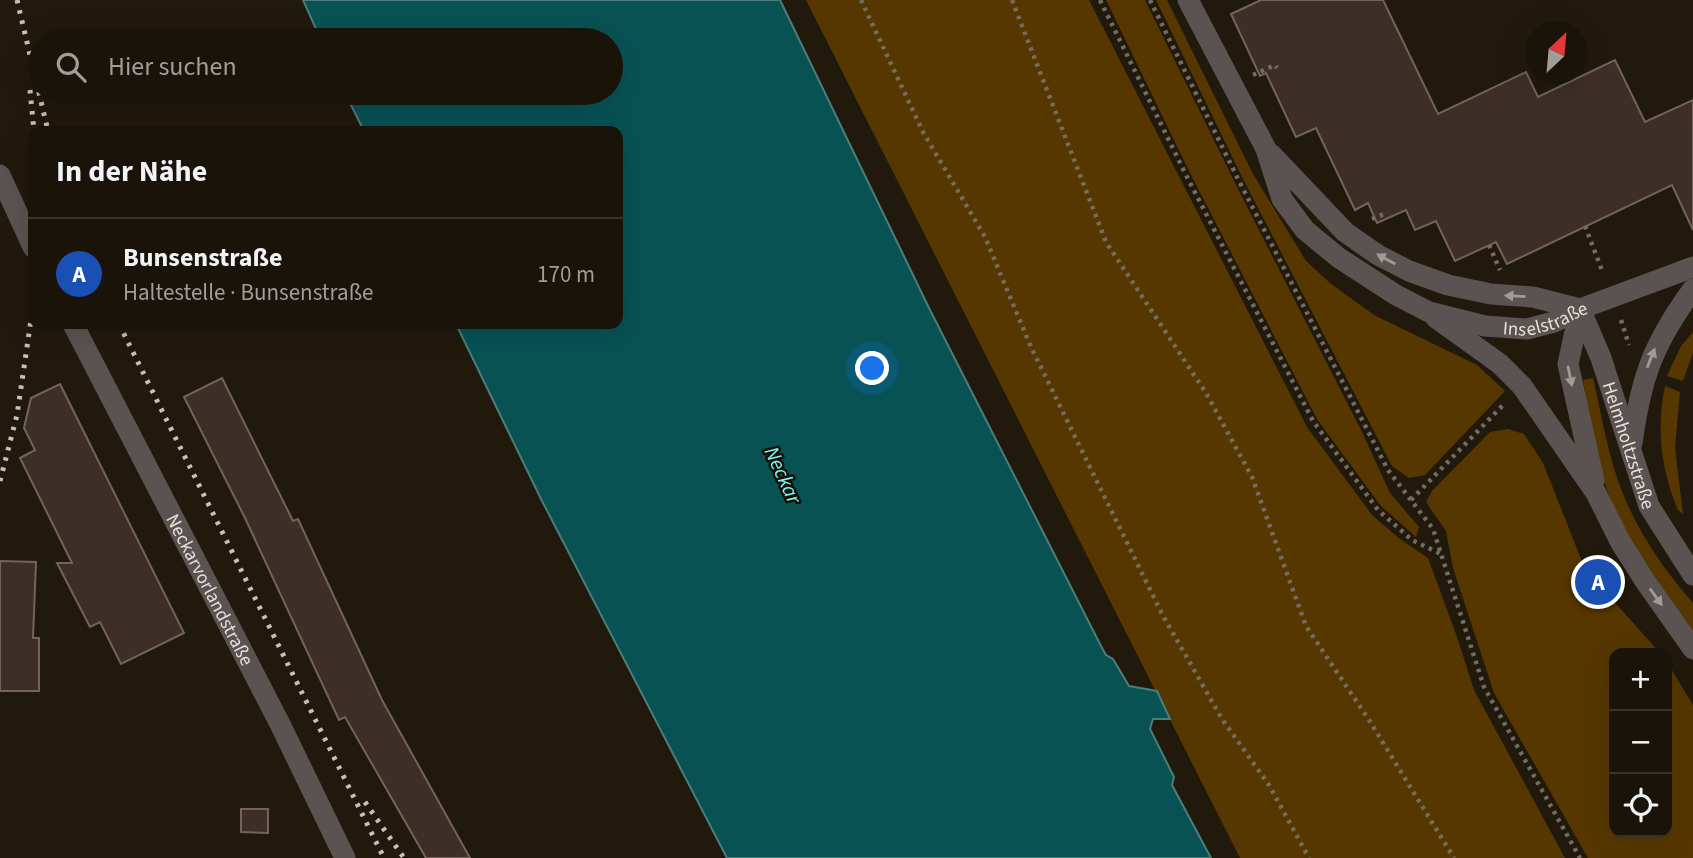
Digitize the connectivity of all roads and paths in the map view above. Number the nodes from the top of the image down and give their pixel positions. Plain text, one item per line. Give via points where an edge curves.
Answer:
1 (861, 0) edge
2 (1012, 0) edge
3 (1100, 0) edge
4 (1150, 0) edge
5 (1188, 0) edge
6 (1277, 68) dead end
7 (1264, 70) dead end
8 (1266, 149) junction
9 (0, 175) edge
10 (1585, 226) dead end
11 (28, 236) edge
12 (1489, 245) dead end
13 (1693, 267) edge
14 (1603, 274) dead end
15 (1506, 282) dead end
16 (1693, 289) edge
17 (1580, 309) junction
18 (1429, 312) junction
19 (1622, 321) dead end
20 (76, 329) edge
21 (1632, 352) dead end
22 (1512, 396) dead end
23 (1631, 449) junction
24 (1596, 493) junction
25 (1411, 500) junction
26 (1441, 554) junction
27 (1691, 571) edge
28 (1693, 649) edge
29 (345, 858) edge
30 (1309, 858) edge
31 (1454, 858) edge
32 (1580, 858) edge

1 - 30 path via 923,132 985,237 1031,347 1162,614
2 - 31 path via 1107,242 1206,393 1251,477 1306,626
3 - 26 path via 1313,421 1378,510 1412,540
4 - 25 path via 1382,458
5 - 8 street, Inselstraße
6 - 7 path
17 -> 8 street, Inselstraße via 1448,285 1409,271 1345,232
8 - 18 street, Inselstraße via 1282,199 1305,230 1368,280
9 - 11 street
10 - 14 path
12 - 15 path
13 - 17 street
23 -> 16 street via 1649,363
17 - 18 street, Inselstraße via 1527,329 1485,326
17 - 23 street, Helmholtzstraße
17 -> 24 street via 1567,364
18 - 24 street via 1500,364 1522,386
19 - 21 path
20 - 29 street, Neckarvorlandstraße
22 - 25 path
23 - 27 street, Helmholtzstraße via 1649,506
24 -> 28 street via 1621,543
25 - 26 path via 1433,528
26 - 32 path via 1484,687

